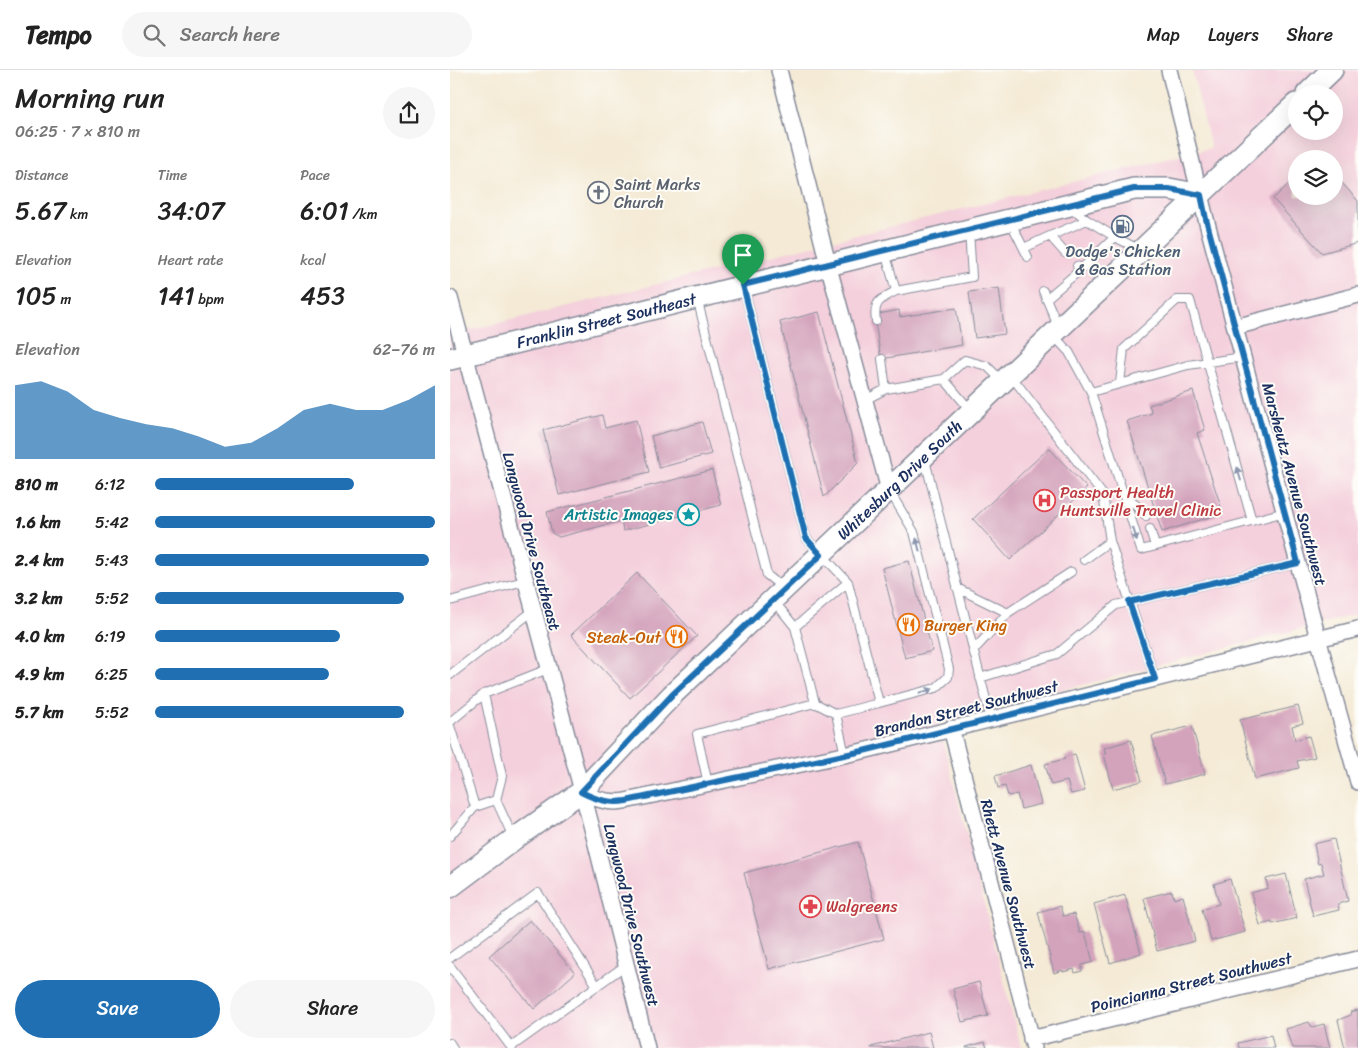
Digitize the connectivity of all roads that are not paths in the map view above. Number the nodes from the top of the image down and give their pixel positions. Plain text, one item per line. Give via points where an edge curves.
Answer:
1 (779, 70) edge
2 (1169, 70) edge
3 (1332, 70) edge
4 (1316, 85) edge
5 (1288, 112) edge
6 (1201, 195) junction
7 (1068, 205) junction
8 (1009, 220) junction
9 (1087, 220) junction
10 (969, 229) junction
11 (1050, 236) junction
12 (1115, 237) junction
13 (1024, 248) junction
14 (885, 250) junction
15 (1140, 250) junction
16 (1065, 252) dead end
17 (1028, 257) dead end
18 (828, 264) junction
19 (743, 285) junction
20 (896, 291) junction
21 (1042, 291) dead end
22 (1358, 295) edge
23 (697, 296) junction
24 (1046, 299) junction
25 (451, 305) edge
26 (876, 321) dead end
27 (1235, 327) junction
28 (1056, 331) junction
29 (457, 357) edge
30 (1243, 357) junction
31 (882, 359) dead end
32 (1208, 363) junction
33 (1006, 378) junction
34 (944, 380) junction
35 (1120, 383) junction
36 (886, 389) junction
37 (1091, 392) junction
38 (866, 400) junction
39 (971, 412) junction
40 (924, 456) junction
41 (1120, 487) junction
42 (889, 490) junction
43 (1285, 512) junction
44 (1146, 516) dead end
45 (1252, 521) junction
46 (1150, 530) dead end
47 (1110, 541) junction
48 (1155, 546) junction
49 (821, 555) junction
50 (1084, 560) dead end
51 (1298, 563) junction
52 (1071, 572) dead end
53 (524, 581) junction
54 (848, 582) junction
55 (957, 588) junction
56 (779, 595) junction
57 (450, 601) edge
58 (1129, 602) junction
59 (533, 611) junction
60 (1006, 614) junction
61 (795, 627) junction
62 (1358, 629) edge
63 (1318, 638) junction
64 (974, 651) junction
65 (548, 670) junction
66 (450, 675) edge
67 (980, 678) junction
68 (1155, 679) junction
69 (484, 694) junction
70 (815, 703) junction
71 (879, 703) junction
72 (836, 714) junction
73 (991, 719) junction
74 (450, 722) edge
75 (450, 726) edge
76 (950, 728) junction
77 (845, 755) junction
78 (1358, 782) edge
79 (708, 784) junction
80 (581, 792) junction
81 (496, 800) junction
82 (476, 807) junction
83 (450, 836) edge
84 (514, 839) junction
85 (450, 887) edge
86 (450, 958) edge
87 (1358, 959) edge
88 (450, 966) edge
89 (626, 966) junction
90 (597, 986) junction
91 (450, 1043) edge
92 (1033, 1043) edge
93 (511, 1047) edge
94 (643, 1047) edge
95 (454, 1048) edge

1 - 18 street
2 - 6 street, Marsheutz Avenue Southwest
3 - 4 main road
5 - 6 main road, Whitesburg Drive South
6 - 7 main road, Franklin Street Southeast via 1169,189 1134,189
6 - 15 main road, Whitesburg Drive South
6 - 27 street, Marsheutz Avenue Southwest
7 - 8 main road, Franklin Street Southeast
7 - 9 lane
8 - 10 main road, Franklin Street Southeast
8 - 13 lane
9 - 11 lane
9 - 12 lane
10 - 14 main road, Franklin Street Southeast
10 - 20 lane via 972,277
11 - 13 lane
11 - 16 lane
12 - 15 lane
12 - 24 lane
13 - 17 lane
14 - 18 main road, Franklin Street Southeast
14 - 20 lane
15 - 28 main road, Whitesburg Drive South
18 - 19 main road, Franklin Street Southeast
18 - 38 street
19 - 23 main road, Franklin Street Southeast
19 - 49 lane via 806,538
20 - 26 lane via 880,299 874,312
21 - 24 lane
22 - 27 street
23 - 29 main road, Franklin Street Southeast
23 - 56 lane via 767,575
24 - 28 lane
25 - 29 street, Longwood Drive Southeast
27 - 30 street, Marsheutz Avenue Southwest
28 - 33 main road, Whitesburg Drive South
28 - 37 lane
29 - 53 street, Longwood Drive Southeast
30 - 32 lane
30 - 43 street, Marsheutz Avenue Southwest
31 - 36 lane
32 - 35 lane
32 - 35 lane via 1190,300 1177,300 1124,349
45 -> 32 lane
33 - 34 lane via 987,366 965,360
33 - 39 main road, Whitesburg Drive South
33 - 47 lane via 1103,495
34 - 36 lane
34 - 39 lane
35 - 37 lane
36 - 38 lane
37 - 41 lane
38 - 42 street
39 - 40 main road, Whitesburg Drive South
40 - 42 main road, Whitesburg Drive South
40 - 55 lane
41 - 44 lane
41 -> 48 lane via 1140,550
42 - 49 main road, Whitesburg Drive South
71 -> 42 lane via 936,688 948,677 949,669 914,532
43 - 45 lane
43 - 51 street, Marsheutz Avenue Southwest
45 - 48 lane
46 - 48 lane
47 - 50 lane
47 - 58 lane
49 - 54 lane
49 - 56 main road, Whitesburg Drive South
51 - 58 lane
51 - 63 street, Marsheutz Avenue Southwest
52 - 60 lane
53 - 57 lane
53 - 59 street, Longwood Drive Southeast
54 - 61 lane
54 - 71 lane
55 - 60 lane
55 - 64 lane
56 - 61 lane
56 - 80 main road, Whitesburg Drive South via 672,695
58 - 67 lane via 1116,605 1057,654
58 - 68 lane
59 - 65 street, Longwood Drive Southeast
59 - 66 lane
60 - 64 lane
61 - 70 lane
62 - 63 street, Brandon Street Southwest
63 - 68 street, Brandon Street Southwest
63 - 78 street, Marsheutz Avenue Southwest
64 - 67 lane
65 - 69 lane
65 - 80 street, Longwood Drive Southeast
67 - 73 lane
68 - 73 street, Brandon Street Southwest
69 - 74 lane
69 - 81 lane via 502,776
70 - 72 lane
70 - 79 lane via 697,734
71 - 72 lane
72 - 77 lane
73 - 76 street, Brandon Street Southwest
75 - 82 lane
76 - 77 street, Brandon Street Southwest
76 - 92 street, Rhett Avenue Southwest
77 - 79 street, Brandon Street Southwest
79 - 80 street, Brandon Street Southwest via 620,802 598,800
80 - 84 main road, Whitesburg Drive South
80 - 89 street, Longwood Drive Southwest
81 - 82 lane
81 - 84 lane
82 - 83 lane
84 - 85 main road, Whitesburg Drive South
86 - 90 lane via 538,893
87 - 92 street, Poincianna Street Southwest
88 - 93 lane
89 - 90 lane
89 - 94 street, Longwood Drive Southwest
90 - 93 lane
91 - 95 lane

